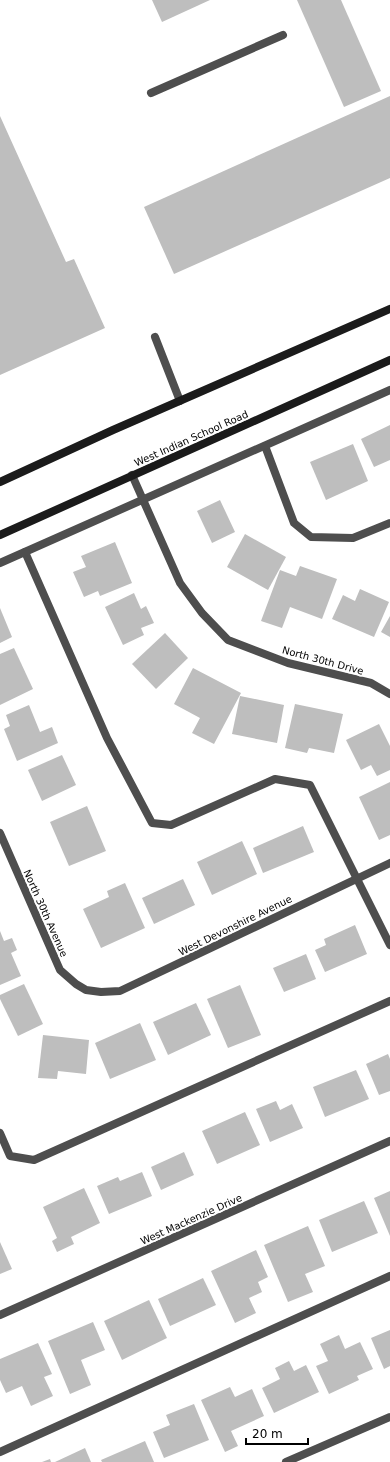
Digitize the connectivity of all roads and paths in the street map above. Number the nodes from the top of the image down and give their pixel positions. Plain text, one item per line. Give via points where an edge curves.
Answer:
1 (283, 35) dead end
2 (151, 93) dead end
3 (390, 309) edge
4 (155, 337) dead end
5 (390, 360) edge
6 (390, 390) edge
7 (180, 401) junction
8 (265, 446) junction
9 (132, 475) junction
10 (0, 482) edge
11 (143, 500) junction
12 (390, 523) edge
13 (0, 535) edge
14 (25, 552) junction
15 (0, 563) edge
16 (390, 694) edge
17 (0, 833) edge
18 (390, 863) edge
19 (356, 878) junction
20 (390, 945) edge
21 (86, 990) joint
22 (390, 1001) edge
23 (0, 1133) edge
24 (390, 1141) edge
25 (390, 1276) edge
26 (0, 1315) edge
27 (390, 1417) edge
28 (0, 1452) edge
29 (286, 1462) edge

1 - 2 street
3 - 7 main road
4 - 7 street
5 - 9 main road, West Indian School Road
6 - 8 street
7 - 10 main road
8 - 11 street
8 - 12 street via 294,523 311,537 353,538
9 - 11 street, North 30th Drive
9 - 13 main road, West Indian School Road
11 - 14 street
11 - 16 street, North 30th Drive via 180,583 202,613 228,640 288,663 370,683
14 - 15 street
14 - 19 street via 107,738 152,824 171,826 275,779 310,785
17 - 21 street, North 30th Avenue via 60,970
18 - 19 street, West Devonshire Avenue
19 - 20 street
19 - 21 street, West Devonshire Avenue via 120,991
22 - 23 street via 34,1160 10,1156
24 - 26 street, West Mackenzie Drive
25 - 28 street
27 - 29 street

